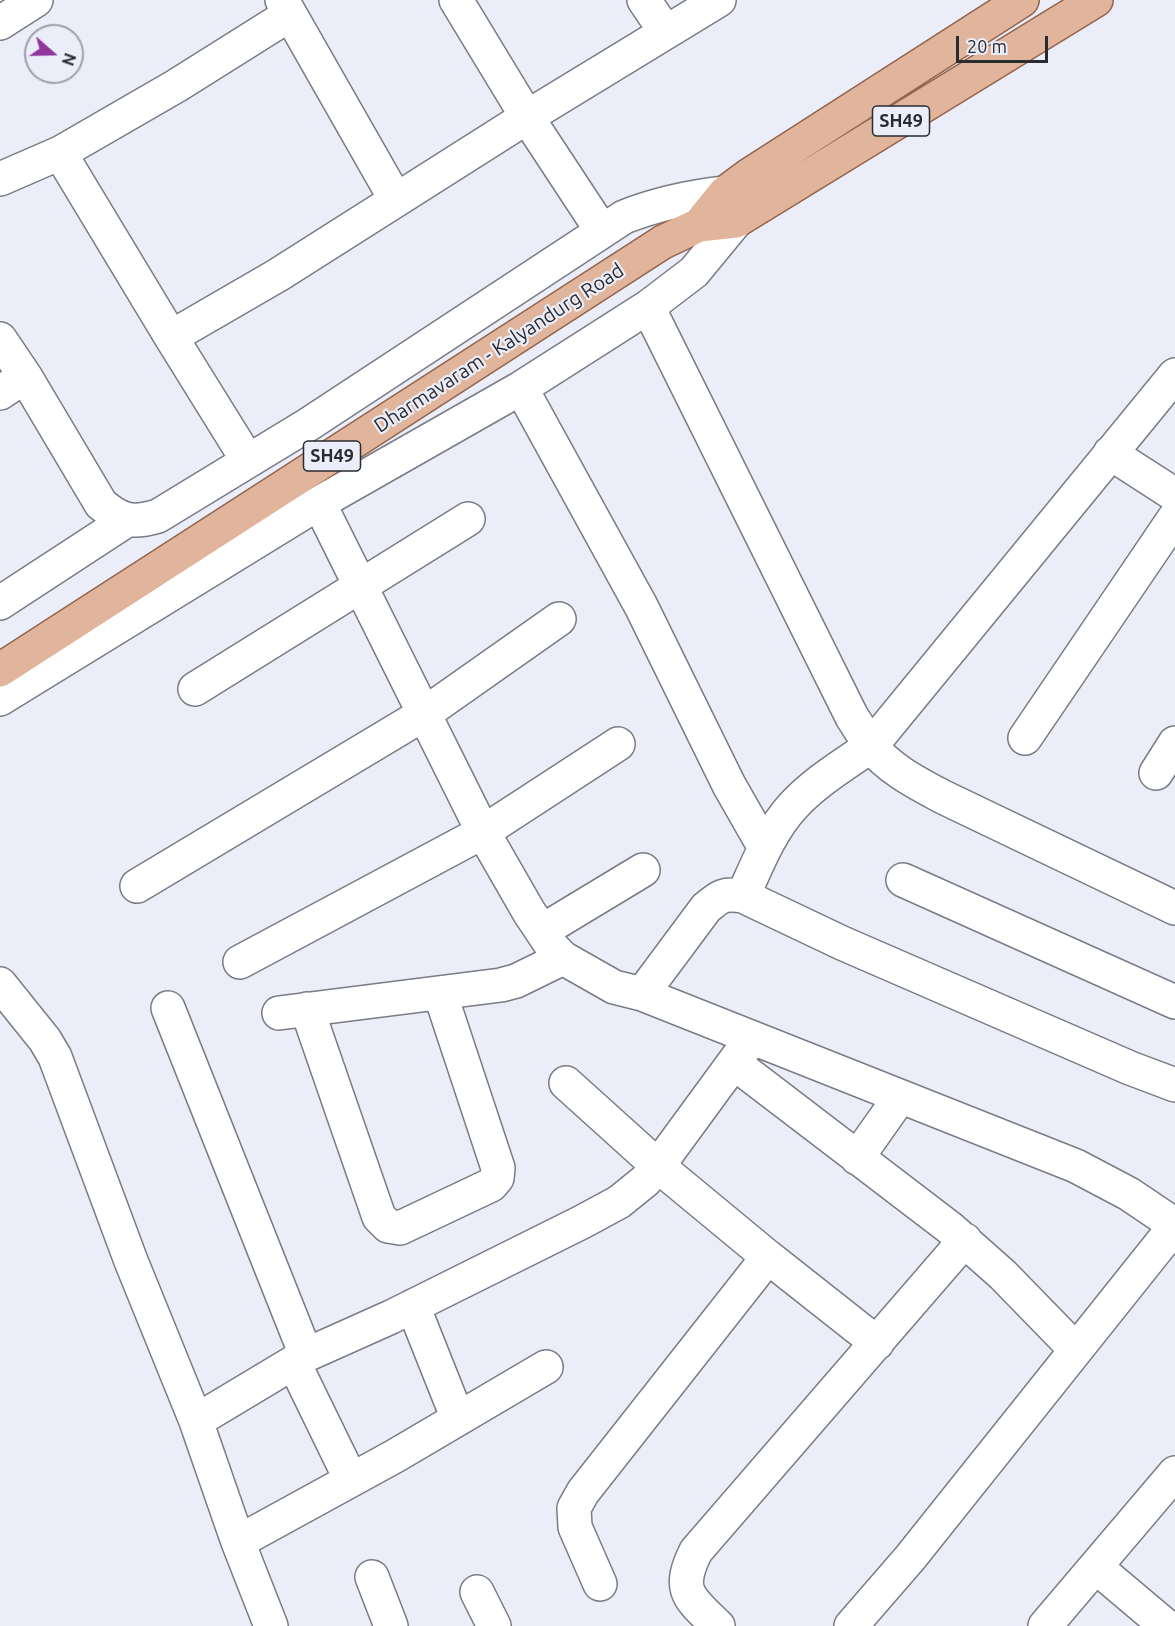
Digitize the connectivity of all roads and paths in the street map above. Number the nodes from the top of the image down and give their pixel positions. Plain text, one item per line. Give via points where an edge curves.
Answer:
1 (36, 0) edge
2 (456, 0) edge
3 (644, 0) edge
4 (719, 0) edge
5 (1022, 0) edge
6 (1096, 0) edge
7 (286, 7) edge
8 (0, 23) edge
9 (665, 31) junction
10 (527, 117) junction
11 (60, 153) junction
12 (0, 179) edge
13 (396, 200) junction
14 (731, 207) junction
15 (602, 231) junction
16 (648, 307) junction
17 (171, 337) junction
18 (0, 339) edge
19 (1175, 375) edge
20 (13, 384) edge
21 (521, 388) junction
22 (1110, 453) junction
23 (248, 461) junction
24 (1175, 495) edge
25 (319, 503) junction
26 (1175, 517) edge
27 (468, 519) dead end
28 (127, 520) junction
29 (360, 586) junction
30 (0, 603) edge
31 (560, 619) dead end
32 (0, 670) edge
33 (195, 689) dead end
34 (0, 699) edge
35 (424, 714) junction
36 (1025, 738) dead end
37 (1175, 743) edge
38 (618, 744) dead end
39 (871, 746) junction
40 (1156, 773) dead end
41 (483, 832) junction
42 (765, 848) junction
43 (643, 870) dead end
44 (903, 880) dead end
45 (137, 886) dead end
46 (743, 896) junction
47 (1175, 908) edge
48 (542, 932) junction
49 (563, 958) junction
50 (240, 962) dead end
51 (0, 984) edge
52 (440, 993) junction
53 (642, 994) junction
54 (1175, 1002) edge
55 (168, 1008) dead end
56 (742, 1051) junction
57 (566, 1083) dead end
58 (1175, 1085) edge
59 (900, 1097) junction
60 (857, 1158) junction
61 (658, 1166) junction
62 (1175, 1226) edge
63 (965, 1240) junction
64 (768, 1257) junction
65 (413, 1306) junction
66 (877, 1342) junction
67 (1076, 1350) junction
68 (300, 1359) junction
69 (546, 1367) dead end
70 (458, 1419) junction
71 (196, 1420) junction
72 (1175, 1473) edge
73 (351, 1480) junction
74 (238, 1542) junction
75 (1096, 1567) junction
76 (372, 1577) dead end
77 (600, 1584) dead end
78 (477, 1593) dead end
79 (271, 1626) edge
80 (391, 1626) edge
81 (494, 1626) edge
82 (718, 1626) edge
83 (850, 1626) edge
84 (1045, 1626) edge
85 (1166, 1626) edge

1 - 8 street
2 - 10 street
3 - 9 street
4 - 9 street
5 - 14 main road, Dharmavaram - Kalyandurg Road / SH49 via 748,176
6 - 14 main road, Dharmavaram - Kalyandurg Road / SH49
7 - 11 street via 176,86
7 - 13 street
9 - 10 street
10 - 13 street
10 - 15 street
11 - 12 street
11 - 17 street
13 - 17 street
14 - 15 street via 688,197 624,217
14 - 16 street via 694,272
14 - 32 main road, Dharmavaram - Kalyandurg Road / SH49 via 663,242
15 - 23 street
16 - 21 street
16 - 39 street via 852,717
17 - 23 street
18 - 20 street
19 - 22 street
20 - 28 street via 101,504
21 - 25 street
21 - 42 street via 641,606 729,785
22 - 24 street
22 - 39 street
23 - 28 street via 158,516 143,521
25 - 29 street
25 - 34 street
26 - 36 street
27 - 29 street
28 - 30 street
29 - 33 street
29 - 35 street
31 - 35 street
35 - 41 street
35 - 45 street
37 - 40 street
38 - 41 street
39 - 42 street via 794,805
39 - 47 street via 909,778 943,797
41 - 48 street
41 - 50 street
42 - 46 street
43 - 48 street
44 - 54 street
46 - 53 street via 728,893 706,908
46 - 58 street via 842,944
48 - 49 street
49 - 52 street via 516,981
49 - 53 street via 614,987
51 - 71 street via 55,1057 131,1262
52 - 52 street via 293,1011 379,1217 388,1226 400,1227 490,1185 497,1178 498,1168
53 - 56 street
55 - 68 street
56 - 59 street
56 - 60 street
56 - 61 street
57 - 61 street
59 - 60 street
59 - 62 street via 1076,1166 1129,1194
60 - 63 street
61 - 64 street
61 - 65 street via 619,1202
62 - 67 street
63 - 66 street
63 - 67 street
64 - 66 street
64 - 77 street via 574,1508 574,1527
65 - 68 street
65 - 70 street
66 - 82 street via 696,1551 686,1570 685,1588
67 - 83 street via 910,1558
68 - 71 street
68 - 73 street
69 - 70 street
70 - 73 street
71 - 74 street
72 - 75 street
73 - 74 street
74 - 79 street
75 - 84 street
75 - 85 street
76 - 80 street
78 - 81 street

